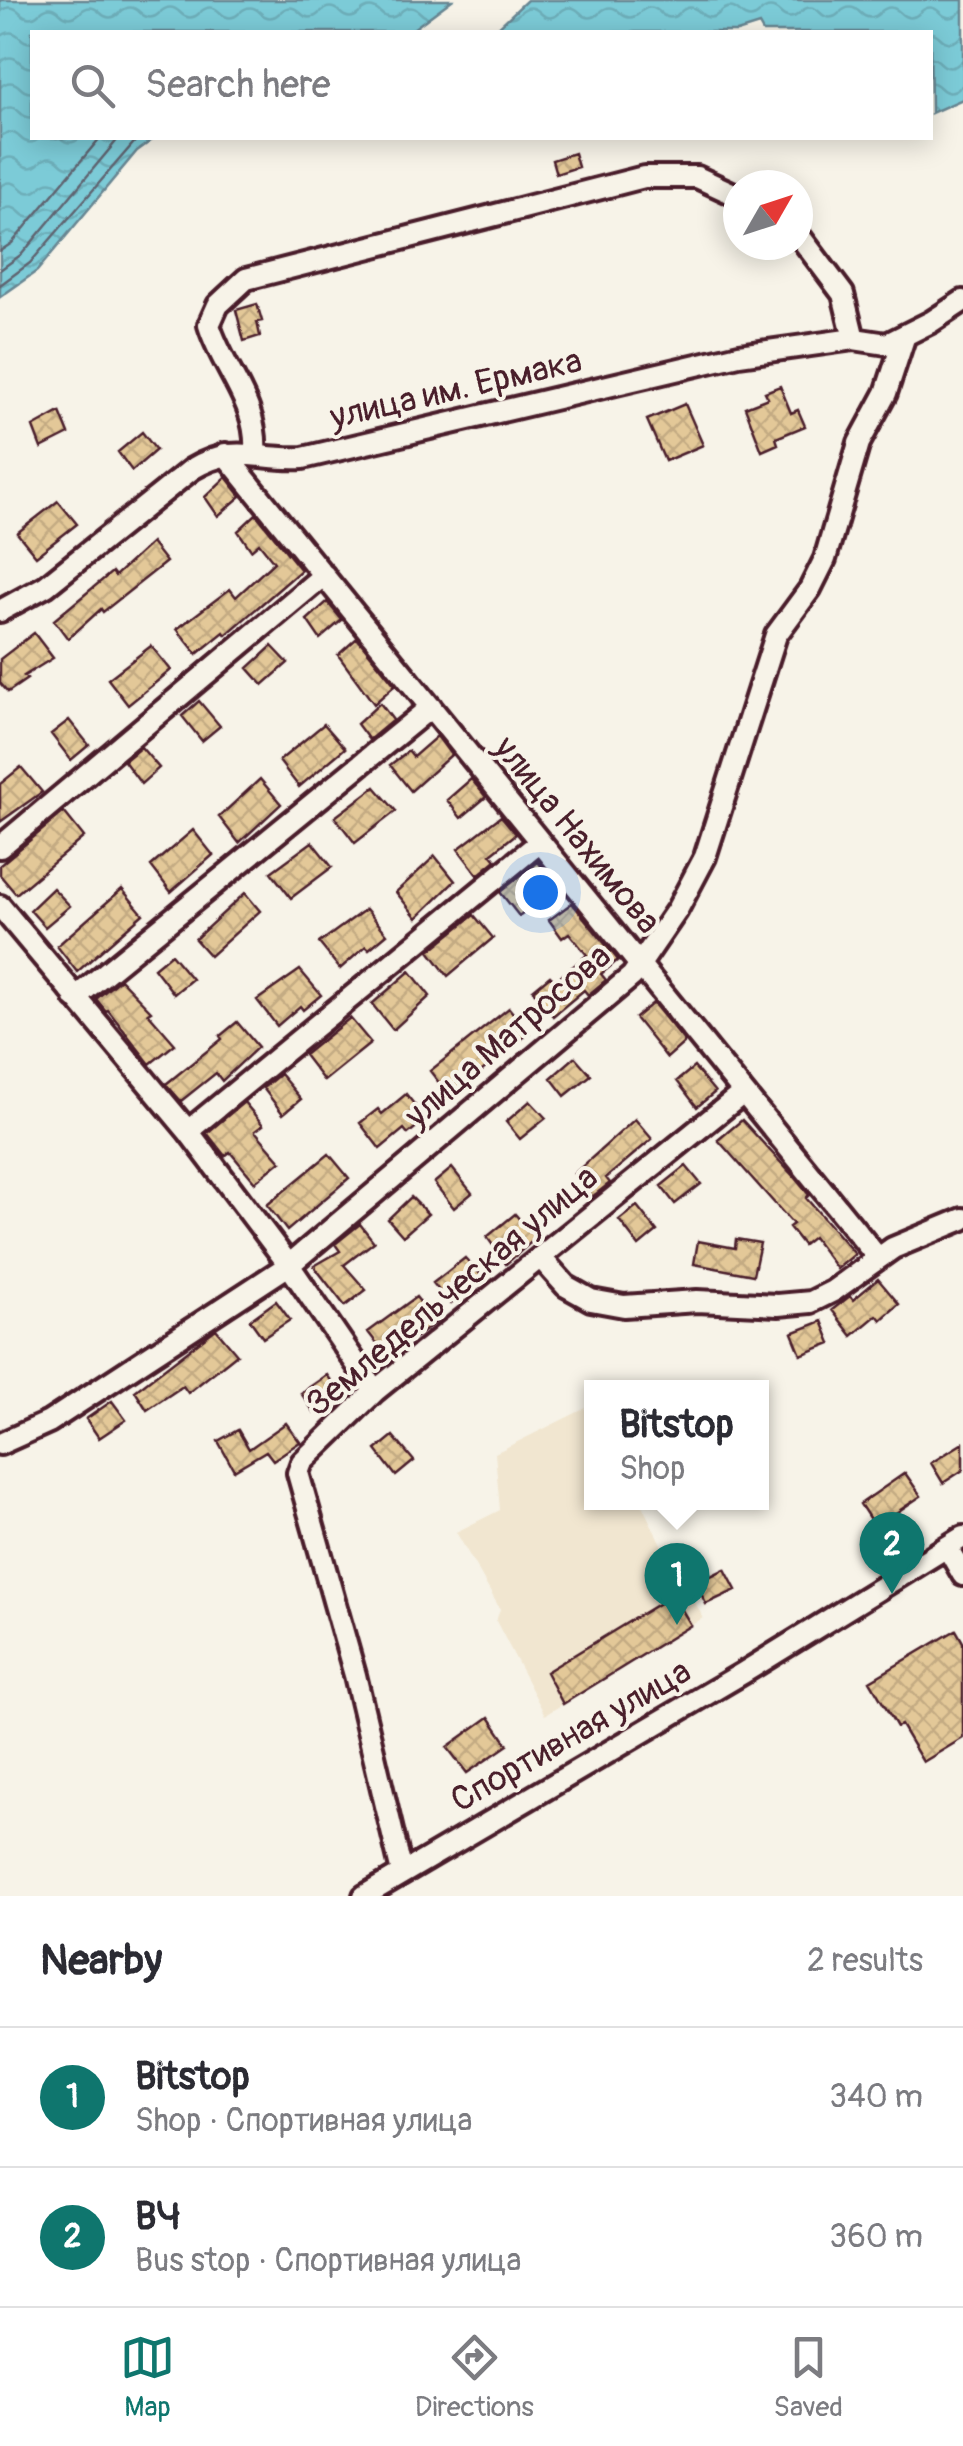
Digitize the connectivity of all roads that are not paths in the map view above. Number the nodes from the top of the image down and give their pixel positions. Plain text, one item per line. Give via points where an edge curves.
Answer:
1 (723, 189) edge
2 (813, 252) edge
3 (963, 301) edge
4 (905, 336) junction
5 (854, 338) junction
6 (225, 454) junction
7 (255, 454) junction
8 (324, 576) junction
9 (0, 611) edge
10 (431, 707) junction
11 (540, 842) junction
12 (0, 847) edge
13 (0, 906) edge
14 (640, 965) junction
15 (75, 998) junction
16 (743, 1093) junction
17 (188, 1132) junction
18 (963, 1218) edge
19 (541, 1258) junction
20 (878, 1258) junction
21 (289, 1265) junction
22 (375, 1392) junction
23 (0, 1444) edge
24 (955, 1542) edge
25 (963, 1575) edge
26 (402, 1873) junction
27 (364, 1896) edge

1 - 7 street via 697,178 644,177 246,279 209,325 253,416
2 - 5 street via 843,294
3 - 4 street, улица им. Ермака
4 - 5 street, улица им. Ермака via 887,344
4 - 14 street, улица Матросова via 886,394 859,443 825,559 776,635 705,858
5 - 7 street, улица им. Ермака via 739,355 303,458
6 - 7 street, улица им. Ермака
6 - 8 street, улица Нахимова
6 - 9 street, улица им. Ермака via 192,470 46,586
8 - 10 street, улица Нахимова
8 - 12 street
10 - 11 street, улица Нахимова
10 - 15 street
11 - 14 street, улица Нахимова
11 - 17 street
13 - 15 street
14 - 16 street, улица Нахимова
14 - 21 street, улица Матросова
15 - 17 street
16 - 19 street, Земледельческая улица
16 - 20 street, улица Нахимова
17 - 21 street
18 - 20 street
19 - 20 street via 590,1300 624,1306 811,1302
19 - 22 street, Земледельческая улица
21 - 22 street
21 - 23 street, улица Матросова via 48,1422
22 - 26 street, Земледельческая улица via 298,1473
24 - 25 street
24 - 26 street, Спортивная улица
26 - 27 street, Спортивная улица

